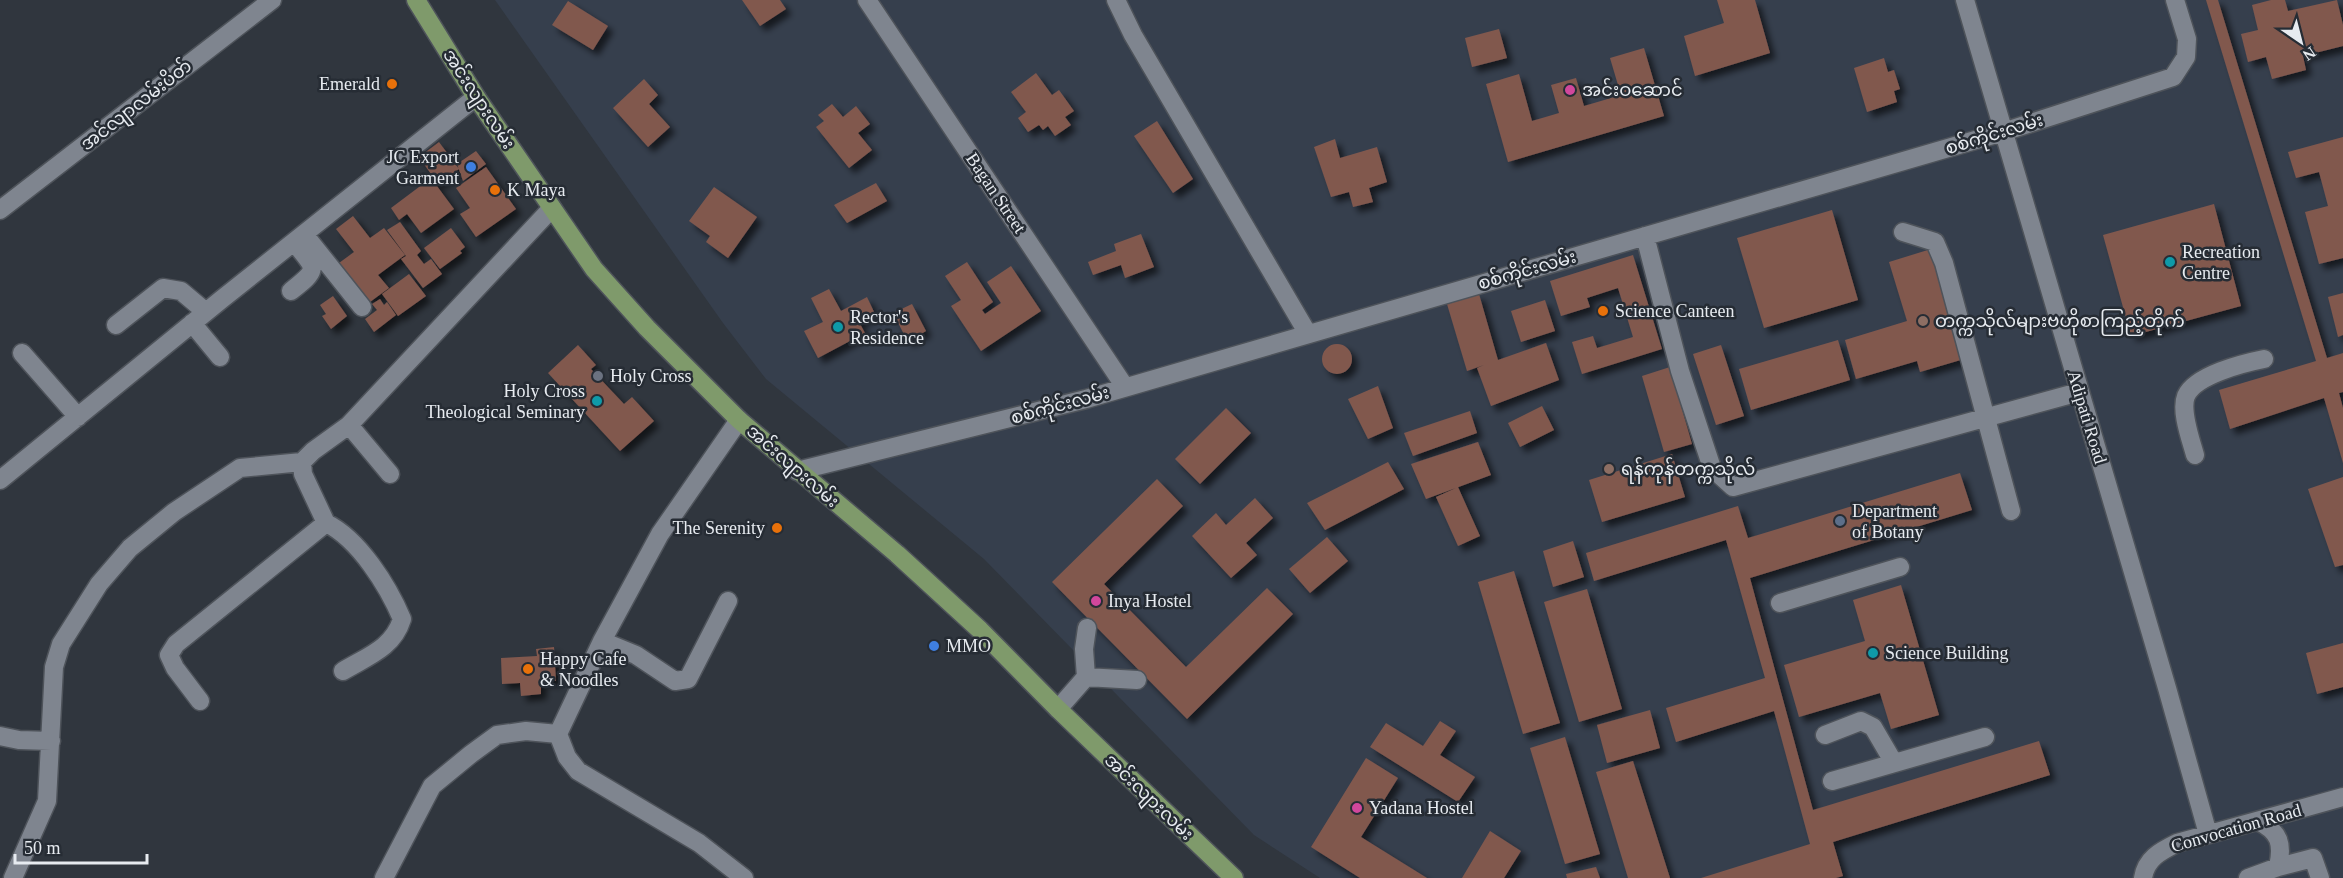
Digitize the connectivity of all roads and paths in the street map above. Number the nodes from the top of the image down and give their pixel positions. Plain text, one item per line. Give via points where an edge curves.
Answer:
1 (272, 0) edge
2 (416, 0) edge
3 (867, 0) edge
4 (1116, 0) edge
5 (1965, 0) edge
6 (2175, 0) edge
7 (476, 97) junction
8 (2003, 132) junction
9 (552, 208) junction
10 (0, 210) edge
11 (1903, 232) dead end
12 (1645, 236) junction
13 (299, 238) junction
14 (291, 291) dead end
15 (362, 307) dead end
16 (199, 318) junction
17 (116, 325) dead end
18 (1308, 334) junction
19 (22, 353) dead end
20 (220, 357) dead end
21 (2264, 359) dead end
22 (1125, 387) junction
23 (2079, 392) junction
24 (78, 417) junction
25 (1985, 417) junction
26 (739, 420) junction
27 (350, 425) junction
28 (2195, 455) dead end
29 (302, 462) junction
30 (797, 471) junction
31 (390, 474) dead end
32 (0, 480) edge
33 (2011, 511) dead end
34 (326, 524) junction
35 (1900, 567) dead end
36 (728, 601) dead end
37 (1780, 603) dead end
38 (1087, 628) dead end
39 (602, 641) junction
40 (343, 671) dead end
41 (1086, 677) junction
42 (1137, 680) dead end
43 (200, 701) dead end
44 (1058, 709) junction
45 (558, 735) junction
46 (1826, 735) dead end
47 (0, 736) edge
48 (1985, 737) dead end
49 (51, 741) junction
50 (1894, 763) junction
51 (1832, 781) dead end
52 (2342, 802) edge
53 (2258, 821) junction
54 (2208, 834) junction
55 (2155, 855) junction
56 (2278, 867) junction
57 (13, 878) edge
58 (384, 878) edge
59 (744, 878) edge
60 (1234, 878) edge
61 (2143, 878) edge
62 (2152, 878) edge
63 (2248, 878) edge
64 (2320, 878) edge

1 - 10 street, အင်လျာလမ်းပိတ်
2 - 7 main road, အင်းလျားလမ်း
3 - 22 street, Bagan Street
4 - 18 street
5 - 8 street, Adipati Road
6 - 8 street, စစ်ကိုင်းလမ်း via 2187,39 2186,57 2173,77
7 - 9 main road, အင်းလျားလမ်း
7 - 13 street
8 - 12 street, စစ်ကိုင်းလမ်း
8 - 23 street, Adipati Road
9 - 26 main road, အင်းလျားလမ်း via 594,269
9 - 27 street
11 - 25 street via 1935,242 1944,262
12 - 18 street, စစ်ကိုင်းလမ်း
12 - 25 street via 1680,371 1712,468 1733,487
13 - 14 street via 312,270
13 - 15 street
13 - 16 street
16 - 17 street via 181,291 163,288
16 - 20 street
16 - 24 street
18 - 22 street, စစ်ကိုင်းလမ်း
19 - 24 street
21 - 28 street via 2198,382 2186,396 2185,419
22 - 30 street, စစ်ကိုင်းလမ်း
23 - 25 street
23 - 54 street, Adipati Road
24 - 32 street
25 - 33 street
26 - 30 main road, အင်းလျားလမ်း
26 - 39 street via 660,534
27 - 29 street
27 - 31 street
29 - 34 street via 303,474
29 - 49 street via 240,468 174,512 130,548 99,584 61,644 54,667
30 - 44 main road, အင်းလျားလမ်း via 897,554
34 - 40 street via 338,529 367,560 393,597 402,619 398,633 384,647
34 - 43 street via 176,645 169,655
35 - 37 street
36 - 39 street via 688,679 675,681 636,655
38 - 41 street
39 - 45 street
41 - 42 street
41 - 44 street
44 - 60 main road, အင်းလျားလမ်း
45 - 58 street via 526,731 497,735 432,786
45 - 59 street via 578,771 699,843
46 - 50 street via 1861,721 1873,727
47 - 49 street
48 - 50 street
49 - 57 street via 47,801
50 - 51 street
52 - 53 street, Convocation Road
53 - 54 street, Convocation Road
53 - 56 street via 2271,828 2279,840
54 - 55 street, Convocation Road via 2177,843
55 - 61 street, Convocation Road
55 - 62 street
56 - 63 street
56 - 64 street via 2313,858

